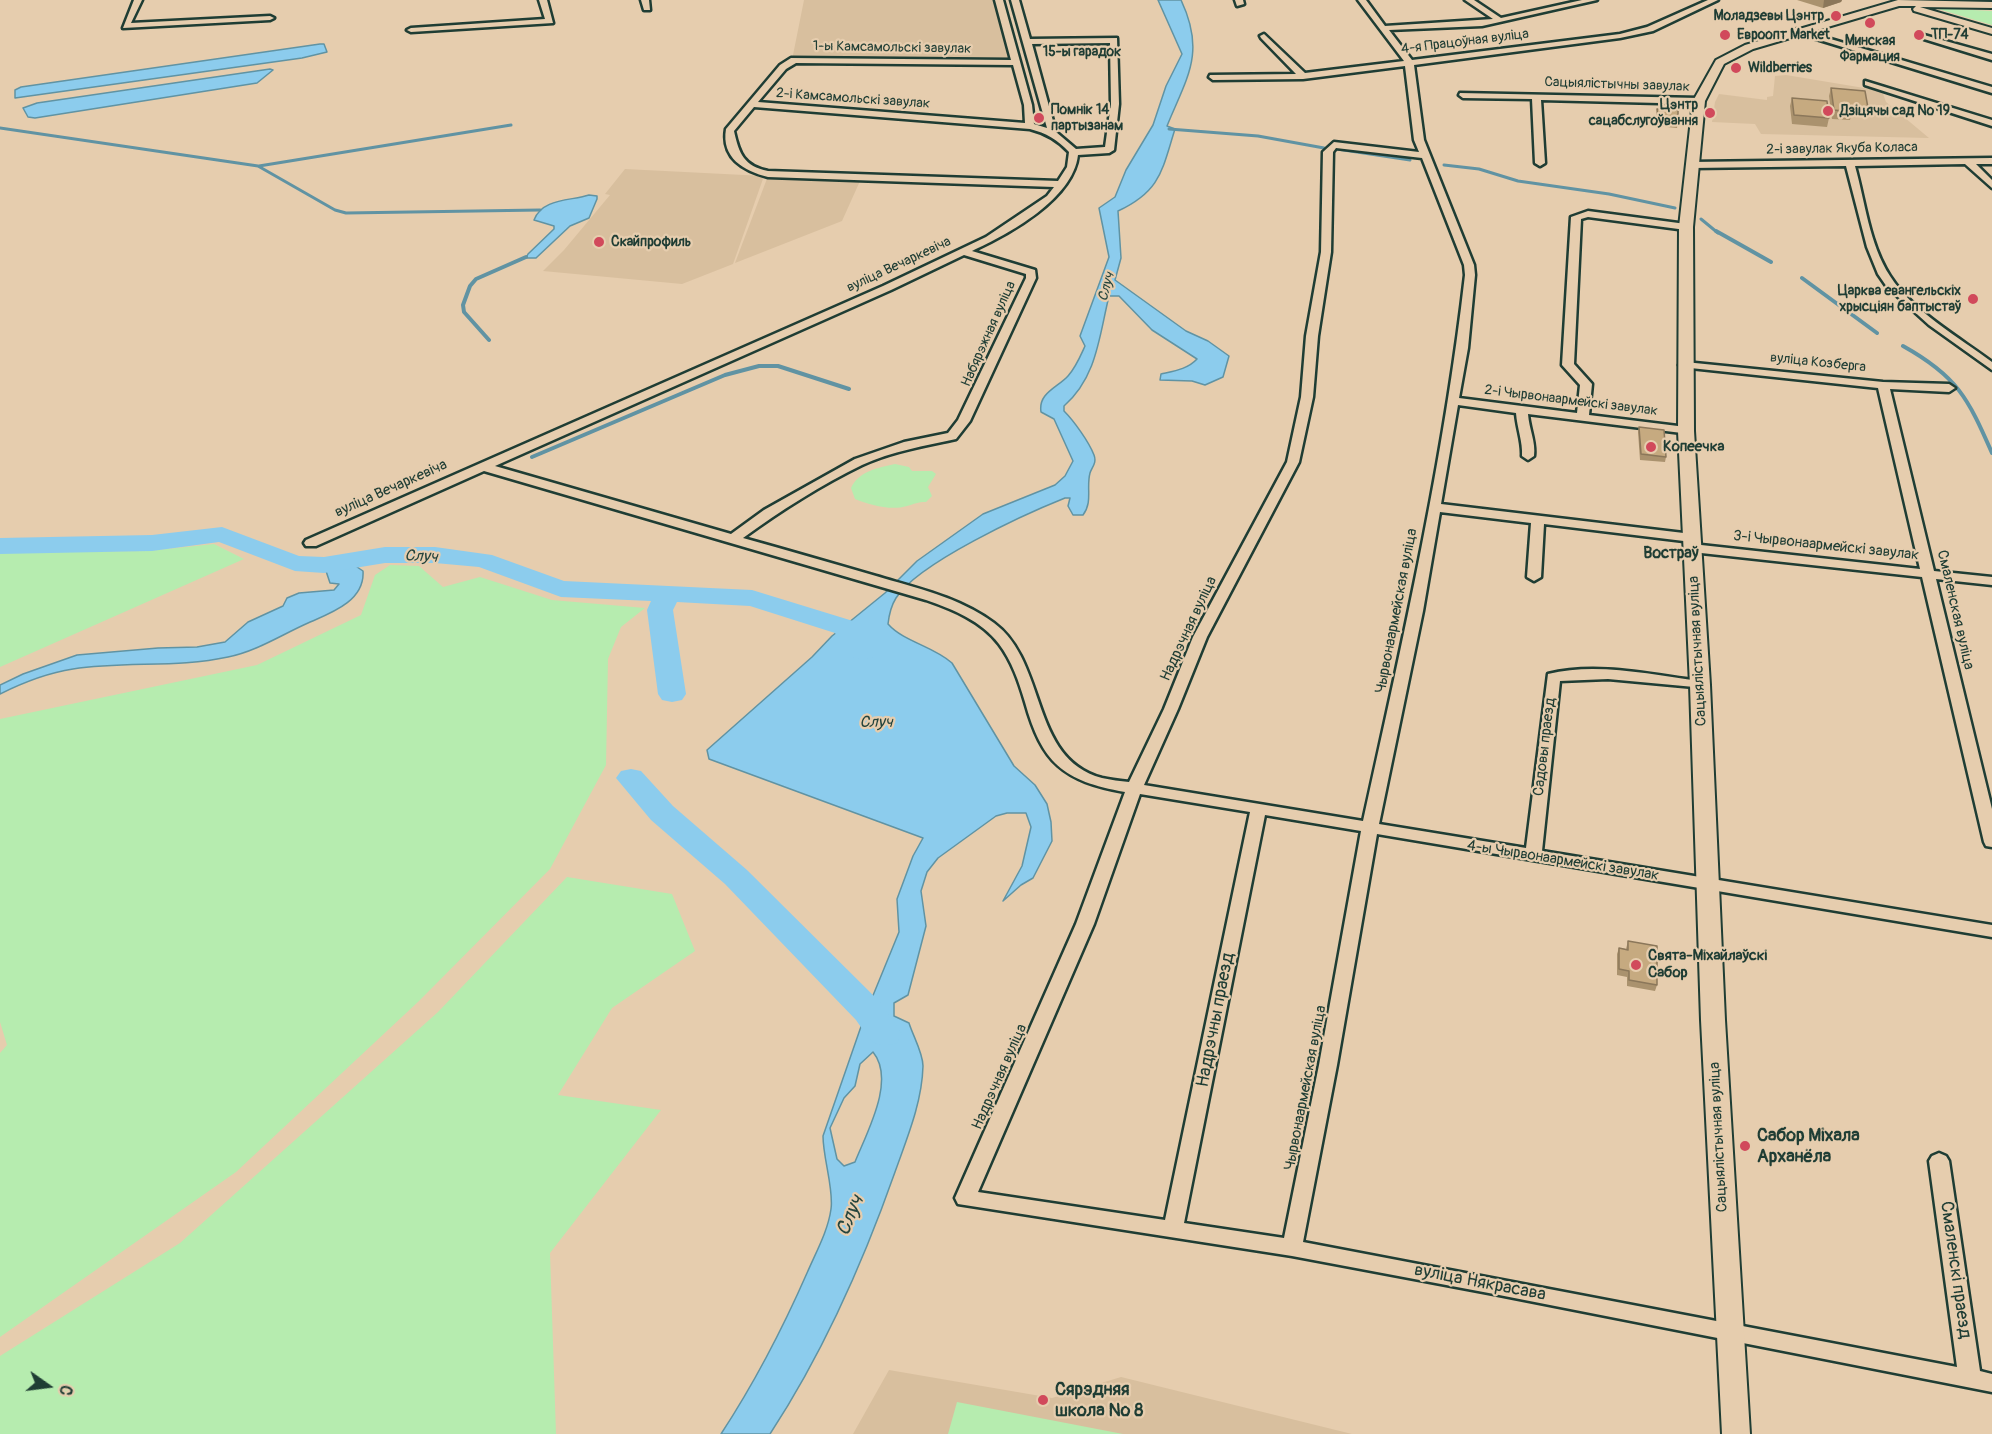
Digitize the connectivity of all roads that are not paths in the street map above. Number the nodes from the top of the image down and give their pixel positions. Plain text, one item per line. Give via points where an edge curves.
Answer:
1 (138, 0) edge
2 (543, 0) edge
3 (999, 0) edge
4 (1015, 0) edge
5 (1362, 0) edge
6 (1469, 0) edge
7 (1593, 0) edge
8 (1714, 0) edge
9 (1886, 0) edge
10 (1898, 3) junction
11 (1992, 5) edge
12 (270, 18) dead end
13 (1499, 20) junction
14 (1384, 28) junction
15 (411, 30) dead end
16 (1992, 31) edge
17 (1800, 32) junction
18 (1264, 36) dead end
19 (1927, 37) dead end
20 (1026, 42) junction
21 (1992, 57) edge
22 (1409, 62) junction
23 (1016, 63) junction
24 (1303, 76) junction
25 (1213, 77) dead end
26 (1868, 83) dead end
27 (1992, 90) edge
28 (1463, 94) dead end
29 (1536, 96) junction
30 (1699, 101) junction
31 (751, 104) junction
32 (1992, 123) edge
33 (1030, 126) junction
34 (1052, 131) junction
35 (1074, 152) junction
36 (1426, 156) junction
37 (1992, 160) edge
38 (1967, 161) junction
39 (1850, 163) junction
40 (1540, 164) dead end
41 (1692, 165) junction
42 (1061, 184) junction
43 (1992, 185) edge
44 (1686, 227) junction
45 (963, 252) junction
46 (1685, 365) junction
47 (1992, 367) edge
48 (1884, 385) junction
49 (1949, 388) dead end
50 (1453, 401) junction
51 (1522, 409) junction
52 (1583, 417) junction
53 (1686, 431) junction
54 (1528, 456) dead end
55 (484, 466) junction
56 (1433, 507) junction
57 (1538, 520) junction
58 (732, 540) junction
59 (311, 543) dead end
60 (1692, 543) junction
61 (1930, 573) junction
62 (1534, 577) dead end
63 (1992, 581) edge
64 (1700, 685) junction
65 (1134, 789) junction
66 (1258, 810) junction
67 (1370, 828) junction
68 (1992, 842) edge
69 (1533, 856) junction
70 (1707, 885) junction
71 (1992, 931) edge
72 (1939, 1161) dead end
73 (965, 1198) joint
74 (1173, 1230) junction
75 (1292, 1248) junction
76 (1729, 1333) junction
77 (1970, 1379) junction
78 (1992, 1383) edge
79 (1736, 1434) edge

1 - 12 street via 126,26
2 - 15 street via 550,21
3 - 23 street
4 - 20 street
5 - 14 street, Чырвонаармейская вуліца
6 - 13 street
7 - 13 street
8 - 22 street, 4-я Працоўная вуліца via 1636,33
9 - 10 main road
10 - 11 main road
10 - 16 main road
10 - 17 main road, Сацыялістычная вуліца
13 - 14 street via 1457,26
14 - 22 street, Чырвонаармейская вуліца
17 - 27 street
17 - 30 main road, Сацыялістычная вуліца via 1724,58
18 - 24 street
19 - 21 street
20 - 34 street
20 - 35 street via 1116,42 1115,104 1108,150
22 - 24 street, 4-я Працоўная вуліца
22 - 36 street, Чырвонаармейская вуліца via 1419,140
23 - 31 street, 1-ы Камсамольскі завулак via 794,60
23 - 33 street
24 - 25 street, 4-я Працоўная вуліца
26 - 32 street
28 - 29 street, Сацыялістычны завулак
29 - 30 street, Сацыялістычны завулак
29 - 40 street, Сацыялістычны завулак
30 - 41 main road, Сацыялістычная вуліца
31 - 33 street, 2-і Камсамольскі завулак
31 - 42 street via 729,131 735,155 747,170 768,174
33 - 34 street, 2-і Камсамольскі завулак
34 - 35 street
35 - 42 street, вуліца Вечаркевіча
36 - 50 street, Чырвонаармейская вуліца via 1470,275
36 - 65 street, Надрэчная вуліца via 1334,145 1328,152 1326,252 1307,397 1293,462 1200,637
37 - 38 street, 2-і завулак Якуба Коласа
38 - 39 street, 2-і завулак Якуба Коласа
38 - 43 street
39 - 41 street, 2-і завулак Якуба Коласа
39 - 47 street via 1884,275 1913,305
41 - 44 main road, Сацыялістычная вуліца
42 - 45 street, вуліца Вечаркевіча via 1050,198 1015,223
44 - 46 main road, Сацыялістычная вуліца
44 - 52 street via 1588,214 1576,217 1568,366 1586,384
45 - 55 street, вуліца Вечаркевіча
45 - 58 street, Набярэжная вуліца via 1031,272 964,421 952,435 859,462 769,513
46 - 48 street, вуліца Козберга
46 - 53 main road, Сацыялістычная вуліца
48 - 49 street, вуліца Козберга
48 - 61 street, Смаленская вуліца
50 - 51 street, 2-і Чырвонаармейскі завулак
50 - 56 street, Чырвонаармейская вуліца
51 - 52 street, 2-і Чырвонаармейскі завулак
51 - 54 street
52 - 53 street, 2-і Чырвонаармейскі завулак
53 - 60 main road, Сацыялістычная вуліца
55 - 58 street, 4-ы Чырвонаармейскі завулак
55 - 59 street, вуліца Вечаркевіча
56 - 57 street, 3-і Чырвонаармейскі завулак
56 - 67 street, Чырвонаармейская вуліца via 1416,611
57 - 60 street, 3-і Чырвонаармейскі завулак
57 - 62 street
58 - 65 street, 4-ы Чырвонаармейскі завулак via 914,592 989,625 1016,657 1038,727 1060,760 1081,777
60 - 61 street, 3-і Чырвонаармейскі завулак
60 - 64 main road, Сацыялістычная вуліца
61 - 63 street, 3-і Чырвонаармейскі завулак
61 - 68 street, Смаленская вуліца
64 - 69 street, Садовы праезд via 1623,676 1553,677
64 - 70 main road, Сацыялістычная вуліца
65 - 66 street, 4-ы Чырвонаармейскі завулак
65 - 73 street, Надрэчная вуліца via 1085,924
66 - 67 street, 4-ы Чырвонаармейскі завулак
66 - 74 street, Надрэчны праезд
67 - 69 street, 4-ы Чырвонаармейскі завулак
67 - 75 street, Чырвонаармейская вуліца
69 - 70 street, 4-ы Чырвонаармейскі завулак
70 - 71 street, 4-ы Чырвонаармейскі завулак
70 - 76 main road, Сацыялістычная вуліца
72 - 77 street, Смаленскі праезд
73 - 74 street, вуліца Някрасава
74 - 75 street, вуліца Някрасава
75 - 76 street, вуліца Някрасава
76 - 77 street, вуліца Някрасава
76 - 79 main road, Сацыялістычная вуліца
77 - 78 street, вуліца Някрасава

